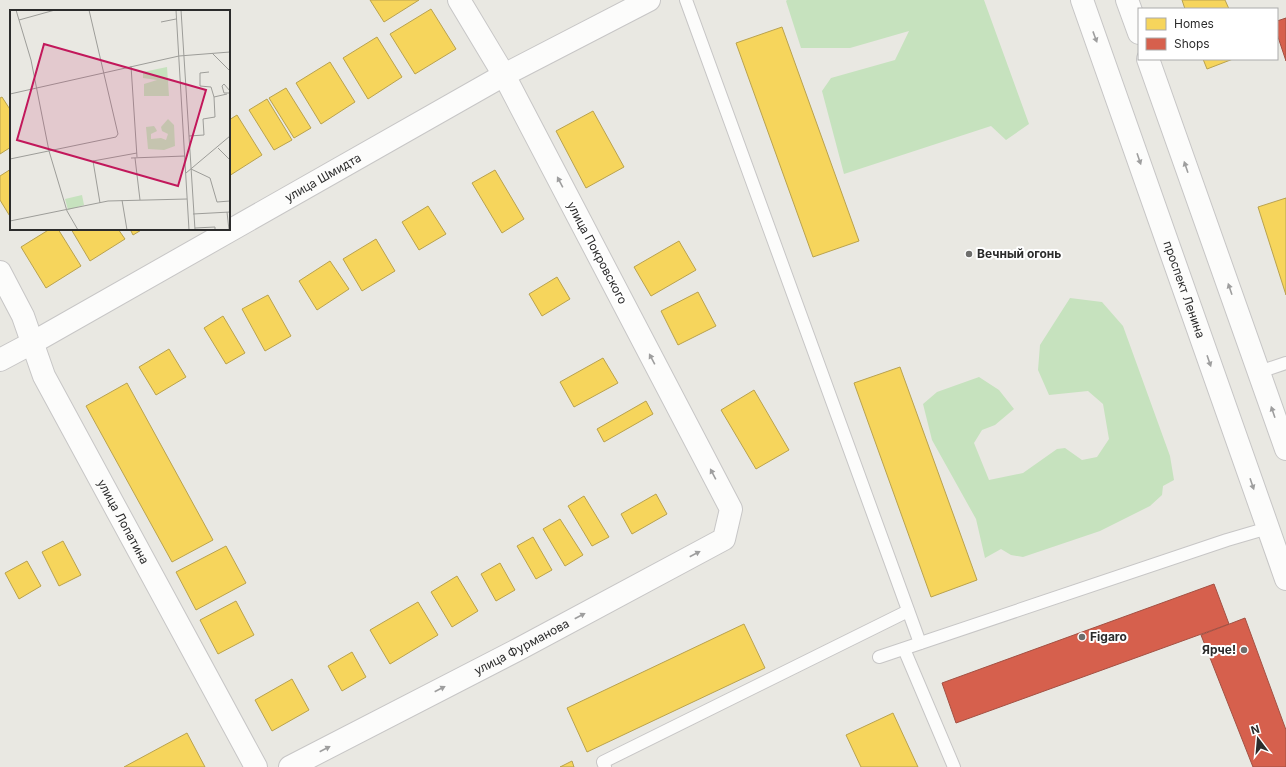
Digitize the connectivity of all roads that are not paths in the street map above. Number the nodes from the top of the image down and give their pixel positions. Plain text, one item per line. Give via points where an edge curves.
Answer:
1 (459, 0) edge
2 (649, 0) edge
3 (686, 0) edge
4 (1082, 0) edge
5 (1127, 0) edge
6 (1138, 30) edge
7 (1148, 60) edge
8 (504, 75) junction
9 (0, 272) edge
10 (32, 343) junction
11 (0, 360) edge
12 (1286, 363) edge
13 (1259, 372) junction
14 (1286, 449) edge
15 (731, 509) joint
16 (1268, 528) junction
17 (1286, 579) edge
18 (908, 611) junction
19 (920, 643) junction
20 (904, 649) junction
21 (879, 657) dead end
22 (256, 767) edge
23 (290, 767) edge
24 (605, 767) edge
25 (954, 767) edge

1 - 8 main road, улица Покровского
2 - 8 main road, улица Шмидта
3 - 18 lane
4 -> 16 main road, проспект Ленина
5 - 6 main road
13 -> 7 main road
8 - 10 main road, улица Шмидта
15 -> 8 main road, улица Покровского
9 - 10 main road, улица Лопатина via 23,316
10 - 11 main road, улица Шмидта
10 - 22 main road, улица Лопатина via 44,376
12 - 13 lane
14 -> 13 main road
23 -> 15 main road, улица Фурманова via 519,649 724,539
16 - 17 main road, проспект Ленина
16 - 19 lane
18 - 19 lane
18 - 24 lane via 603,762
19 - 20 lane
20 - 21 lane
20 - 25 lane

